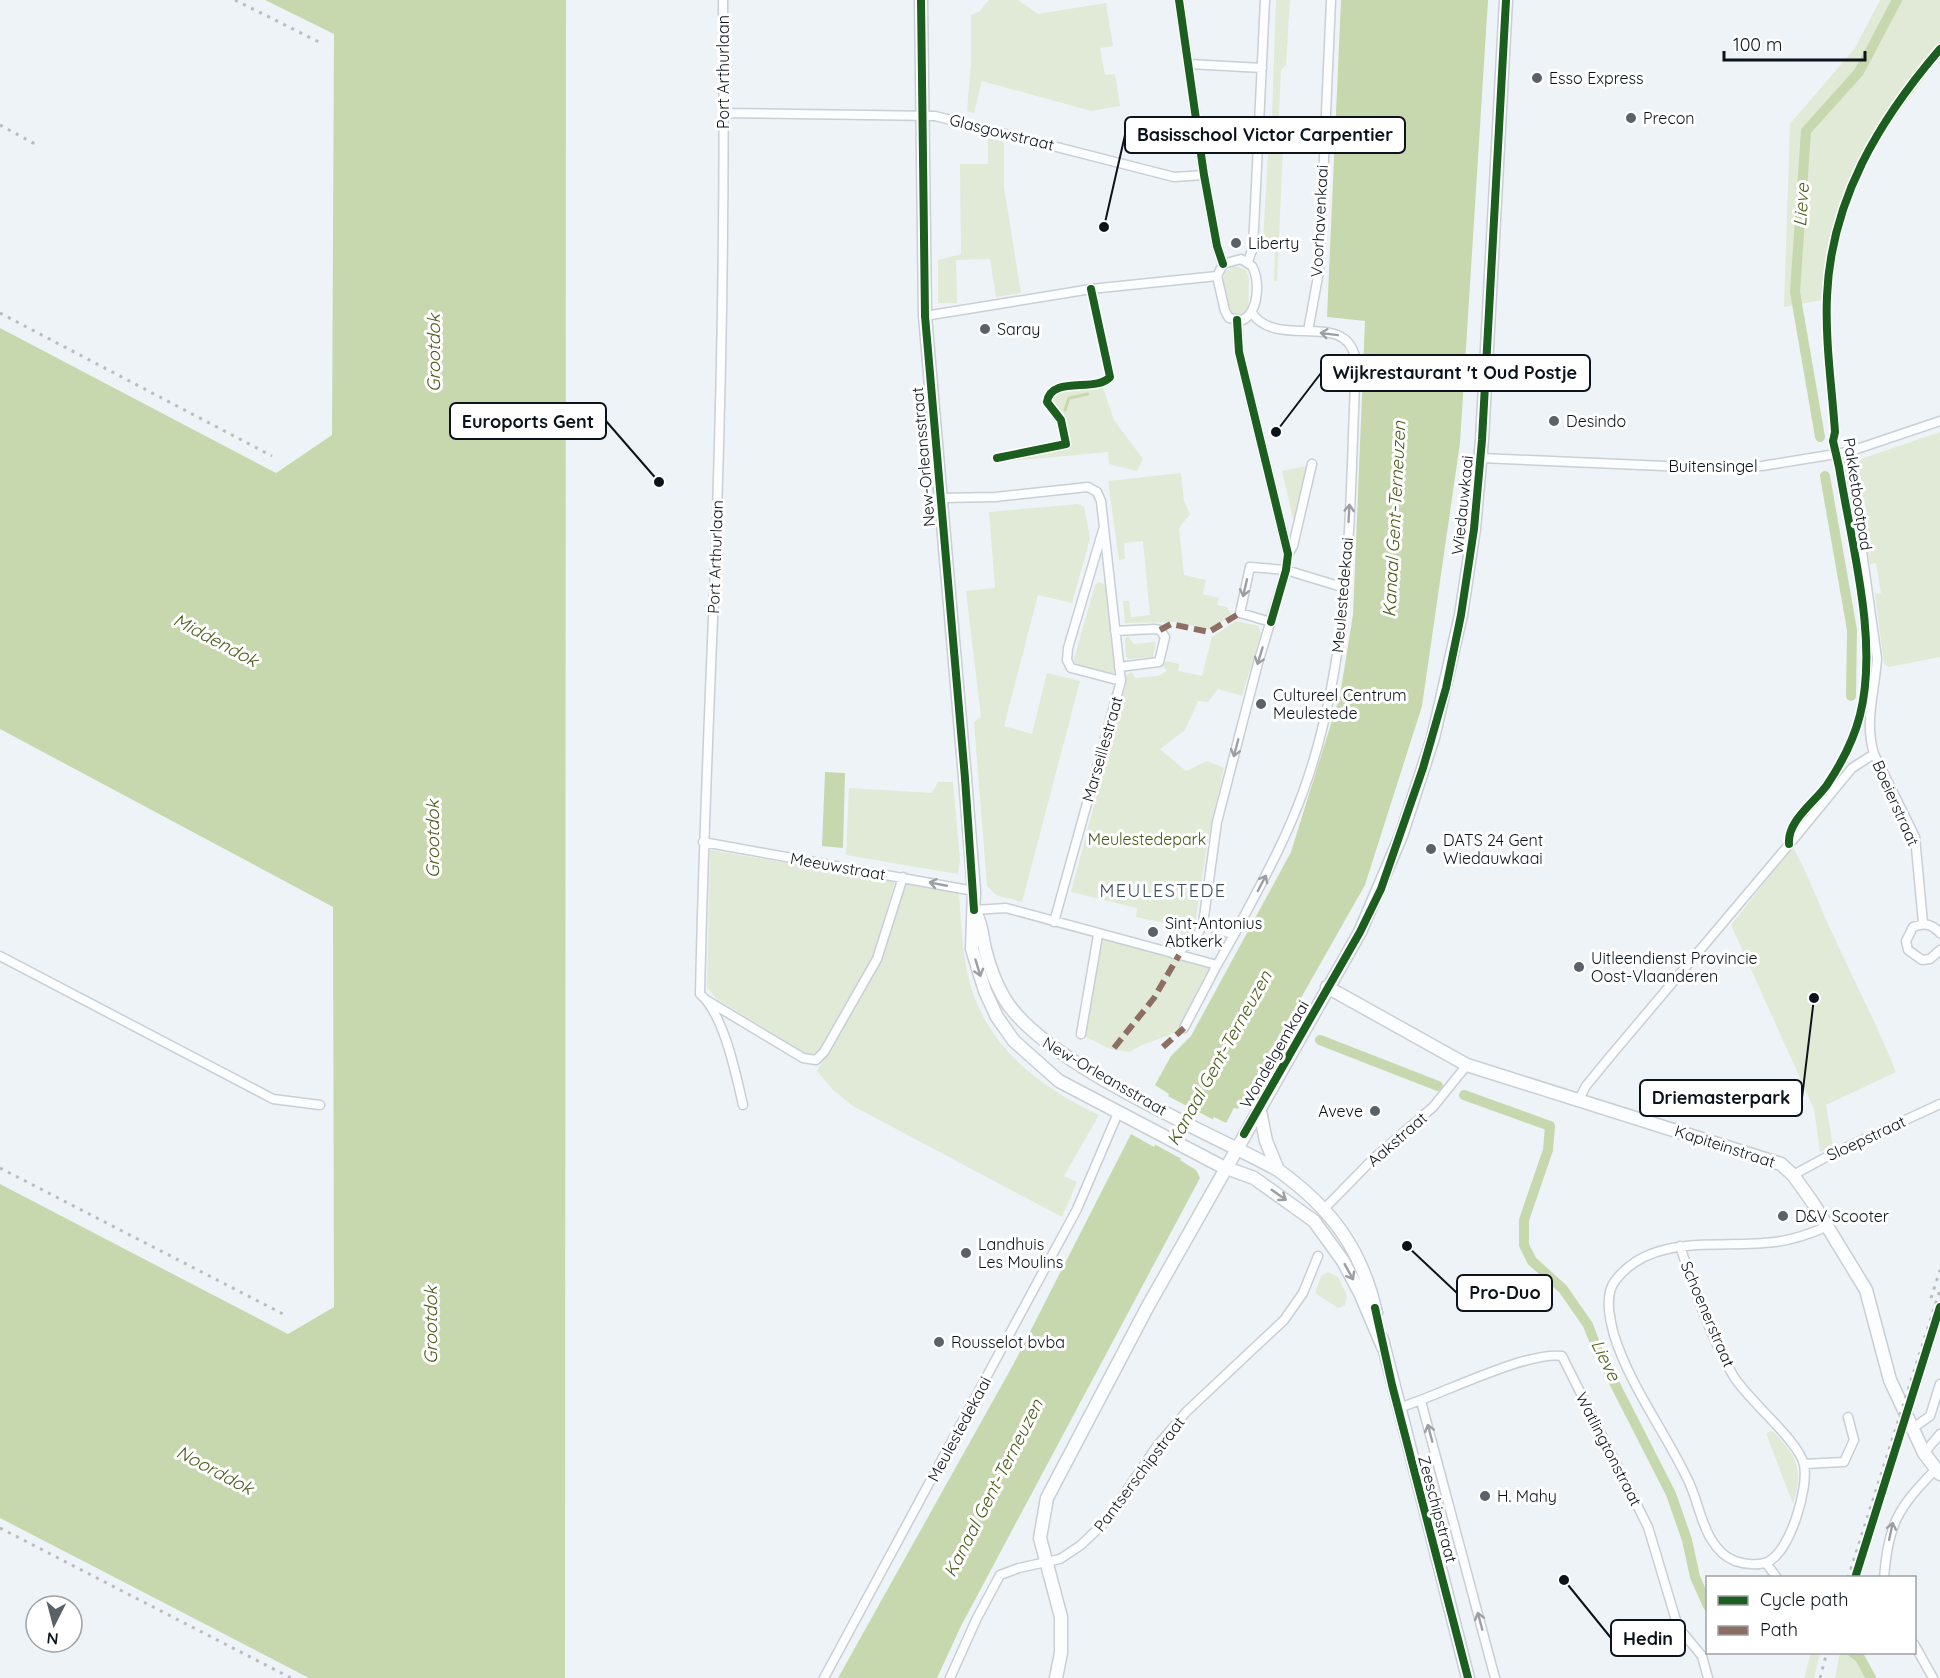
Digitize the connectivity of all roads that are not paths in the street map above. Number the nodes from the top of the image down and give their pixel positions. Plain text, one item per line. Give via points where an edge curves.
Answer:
1 (723, 0) edge
2 (921, 0) edge
3 (1179, 0) edge
4 (1265, 0) edge
5 (1331, 0) edge
6 (1506, 0) edge
7 (1189, 64) junction
8 (1262, 68) junction
9 (724, 113) junction
10 (922, 115) junction
11 (1204, 175) junction
12 (1248, 261) junction
13 (1223, 264) junction
14 (1217, 276) junction
15 (1252, 313) junction
16 (925, 316) junction
17 (1237, 320) junction
18 (1308, 328) junction
19 (1940, 420) edge
20 (1848, 452) junction
21 (1481, 458) junction
22 (1312, 464) dead end
23 (941, 498) junction
24 (1104, 526) junction
25 (1288, 554) junction
26 (1286, 570) junction
27 (1089, 575) junction
28 (1109, 575) junction
29 (1344, 588) junction
30 (1271, 622) junction
31 (1115, 631) junction
32 (1119, 667) junction
33 (1121, 681) junction
34 (1874, 754) junction
35 (703, 842) junction
36 (903, 877) junction
37 (974, 891) junction
38 (974, 910) junction
39 (1054, 922) junction
40 (1923, 923) junction
41 (1203, 924) junction
42 (1940, 933) edge
43 (1098, 935) junction
44 (1234, 935) junction
45 (1940, 950) edge
46 (1177, 954) junction
47 (0, 956) edge
48 (1217, 966) junction
49 (1327, 987) junction
50 (708, 1000) junction
51 (1184, 1028) dead end
52 (1081, 1034) dead end
53 (1467, 1065) junction
54 (1578, 1101) junction
55 (1940, 1104) edge
56 (320, 1105) dead end
57 (743, 1105) dead end
58 (1259, 1106) junction
59 (1118, 1113) junction
60 (1238, 1148) junction
61 (1227, 1168) junction
62 (1278, 1170) junction
63 (1793, 1175) junction
64 (1324, 1209) junction
65 (1828, 1226) junction
66 (1680, 1246) junction
67 (1318, 1256) dead end
68 (1383, 1347) junction
69 (1940, 1384) edge
70 (1421, 1401) junction
71 (1398, 1408) junction
72 (1848, 1417) dead end
73 (1913, 1428) junction
74 (1940, 1434) edge
75 (1924, 1453) junction
76 (1804, 1464) junction
77 (1937, 1472) edge
78 (1047, 1562) junction
79 (1766, 1563) junction
80 (1776, 1576) edge
81 (1884, 1576) edge
82 (1916, 1648) edge
83 (824, 1678) edge
84 (950, 1678) edge
85 (1056, 1678) edge
86 (1468, 1678) edge
87 (1495, 1678) edge
88 (1708, 1678) edge
89 (1933, 1678) edge

1 - 9 street, Port Arthurlaan
2 - 10 main road, New-Orleansstraat
3 - 7 street
4 - 8 street
5 - 18 street, Voorhavenkaai via 1318,272
6 - 21 main road, Wiedauwkaai
7 - 8 street
7 - 11 street
8 - 12 street via 1253,248
9 - 10 street, Glasgowstraat
9 - 35 street, Port Arthurlaan via 715,568
10 - 11 street, Glasgowstraat via 1174,177
10 - 16 main road, New-Orleansstraat
11 - 13 street
12 - 13 street
12 - 15 street via 1256,278
13 - 14 street
14 - 16 street via 1091,289
14 - 17 street via 1225,311 1229,318
15 - 17 street
15 - 18 street, Meulestedekaai via 1264,326
16 - 23 main road, New-Orleansstraat
17 - 25 street via 1239,352
29 -> 18 street, Meulestedekaai via 1356,361 1348,340
19 - 20 street, Buitensingel
20 - 21 street, Buitensingel via 1725,468
20 - 34 street, Boeierstraat via 1875,637 1877,675 1868,722
21 - 49 main road, Wiedauwkaai via 1461,615 1433,738 1381,889
22 - 25 street
23 - 24 street, Marseillestraat via 995,497 1088,487 1097,492 1101,501
23 - 37 main road, New-Orleansstraat
24 - 27 street, Marseillestraat
24 - 28 street, Marseillestraat
25 - 26 street
26 - 29 street
26 - 30 street
26 -> 30 street via 1250,567 1240,613
27 - 28 street
27 - 33 street, Marseillestraat via 1067,660 1071,668
28 - 31 street, Marseillestraat
44 -> 29 street, Meulestedekaai via 1274,860 1304,790 1329,701
30 -> 41 street via 1217,822
31 - 32 street, Marseillestraat
31 - 32 street via 1154,629 1165,637 1159,662
32 - 33 street, Marseillestraat
33 - 39 street, Marseillestraat
34 - 40 street, Boeierstraat via 1915,837
34 - 54 street, Boeierstraat via 1852,768 1608,1059
35 - 36 street, Meeuwstraat
35 - 50 street, Port Arthurlaan via 700,994
37 -> 36 street, Meeuwstraat
36 - 50 street via 877,959 816,1060 803,1058
37 - 38 main road, New-Orleansstraat
38 - 39 street via 1006,908
38 -> 59 main road, New-Orleansstraat via 972,949 997,1017 1014,1041 1059,1081
38 - 60 main road, New-Orleansstraat via 1003,997 1024,1024 1049,1046
39 - 43 street
40 - 42 street
40 - 45 street via 1908,932 1908,950 1922,960 1930,959
41 - 44 street
41 - 46 street via 1194,941
43 - 46 street
43 - 52 street
44 - 48 street, Meulestedekaai
46 - 48 street
47 - 56 street via 273,1099
48 - 51 street
49 - 53 main road, Kapiteinstraat
49 - 58 main road, Wondelgemkaai
50 - 57 street, Port Arthurlaan via 731,1053
53 - 54 main road, Kapiteinstraat
53 - 64 street, Aakstraat via 1433,1107 1373,1158
54 - 63 main road, Kapiteinstraat via 1771,1160
55 - 63 street, Sloepstraat
58 - 60 main road, Wondelgemkaai
58 - 62 main road via 1266,1141
59 - 61 main road, New-Orleansstraat
59 - 83 street, Meulestedekaai via 1077,1209
60 - 61 main road, Wondelgemkaai
60 - 62 main road, Zeeschipstraat
61 -> 68 main road, Zeeschipstraat via 1254,1178 1314,1221 1356,1285
61 - 78 main road, Wondelgemkaai via 1148,1306 1047,1498 1040,1538
62 - 64 main road, Zeeschipstraat
63 - 65 main road, Kapiteinstraat
64 - 68 main road, Zeeschipstraat via 1346,1235 1358,1260
65 - 66 street via 1798,1239
65 - 73 main road, Kapiteinstraat via 1866,1290 1890,1380
66 - 76 street, Schoenerstraat via 1712,1333 1735,1378 1793,1443
66 - 79 street via 1641,1258 1616,1280 1609,1300 1614,1334 1632,1380 1689,1481 1709,1536 1724,1556 1743,1563
67 - 78 street, Pantserschipstraat via 1303,1293 1284,1320 1186,1412 1157,1446 1105,1522 1073,1551
68 - 71 main road, Zeeschipstraat
69 - 73 street via 1930,1416
70 - 71 street, Watlingtonstraat
87 -> 70 street
70 - 88 street, Watlingtonstraat via 1549,1354 1562,1356 1648,1527 1678,1628 1702,1656
71 - 86 main road, Zeeschipstraat
72 - 76 street via 1854,1440 1844,1462
73 - 75 main road, Kapiteinstraat
74 - 75 street
75 - 77 main road, Kapiteinstraat
76 - 79 street via 1805,1481 1796,1512 1781,1551
81 -> 77 street via 1893,1522 1914,1492
78 - 84 street via 1000,1575
78 - 85 main road via 1061,1617
79 - 80 street
82 - 89 street

